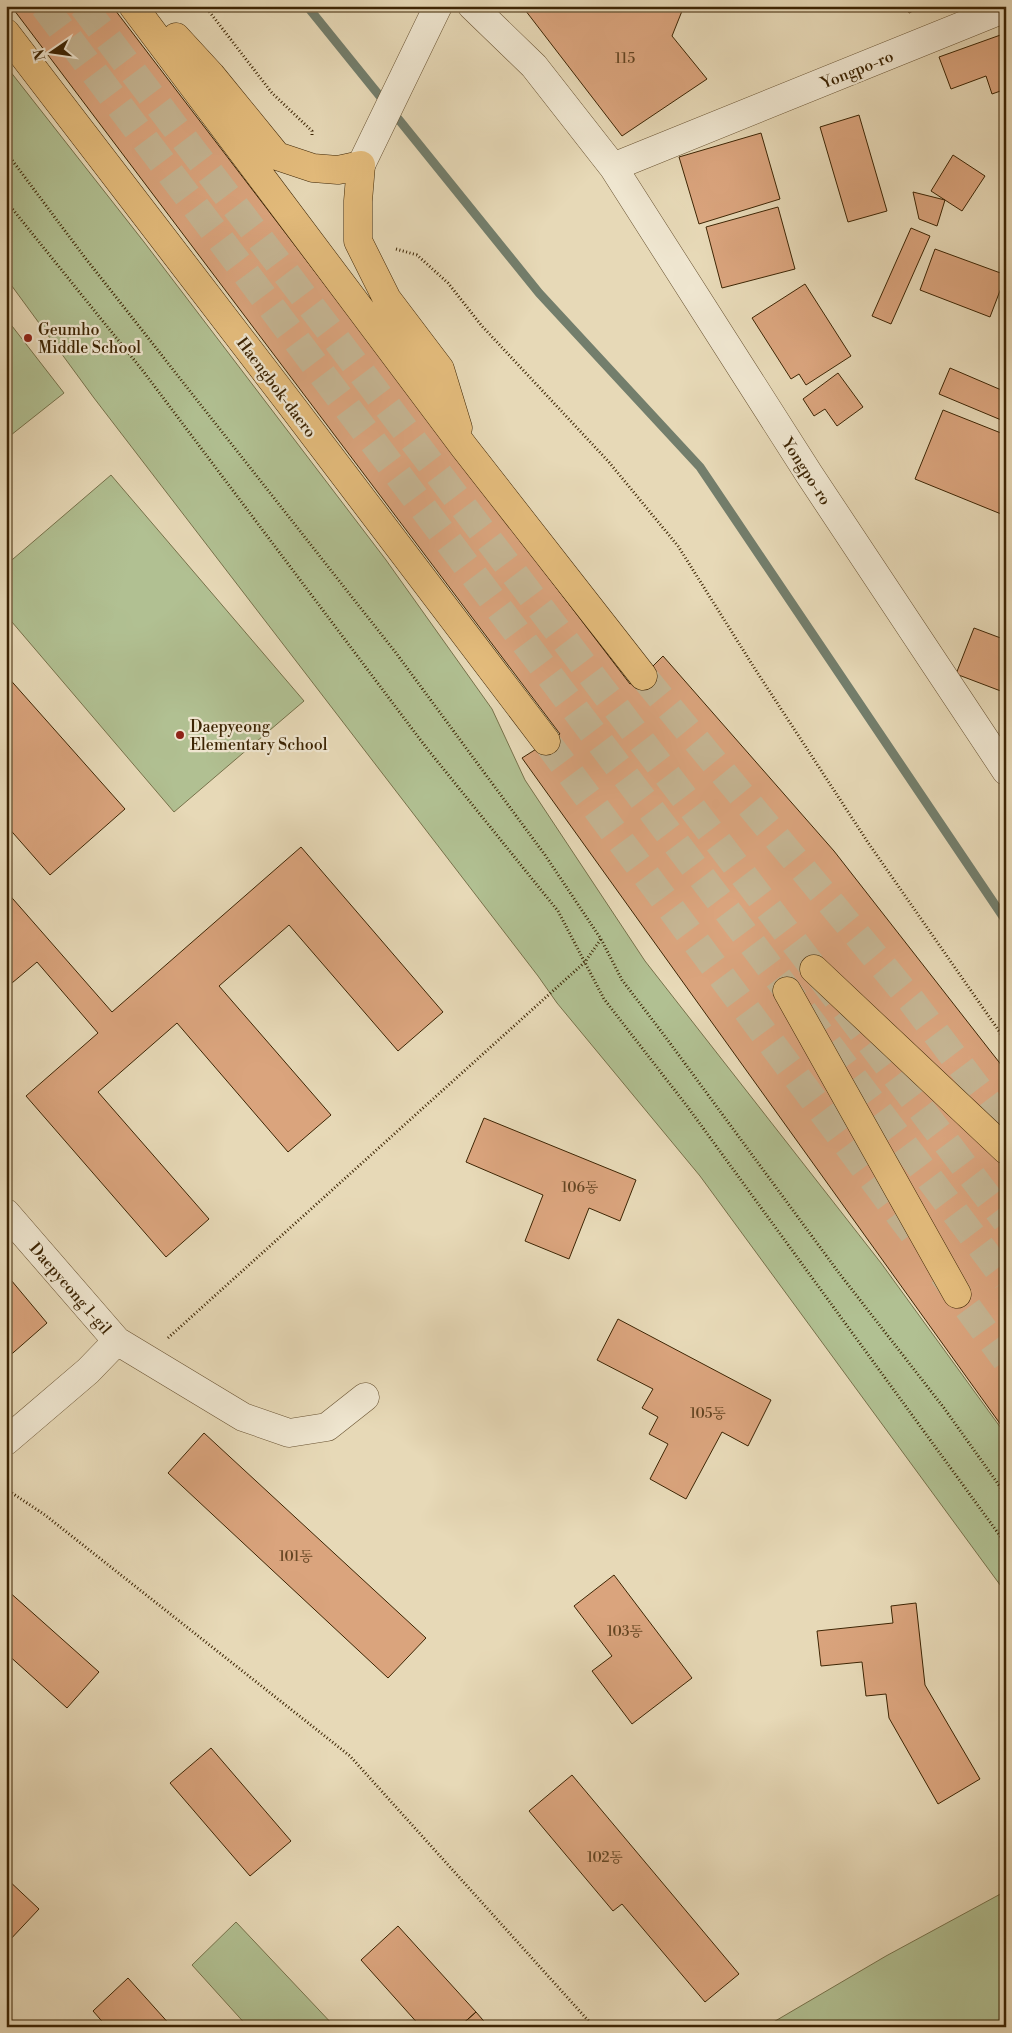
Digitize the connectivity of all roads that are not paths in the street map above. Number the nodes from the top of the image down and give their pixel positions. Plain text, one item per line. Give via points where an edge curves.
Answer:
1 (133, 6) edge
2 (147, 6) edge
3 (438, 6) edge
4 (472, 6) edge
5 (993, 9) edge
6 (6, 33) edge
7 (361, 165) junction
8 (613, 167) junction
9 (464, 447) junction
10 (643, 676) tunnel mouth
11 (546, 741) tunnel mouth
12 (1006, 771) edge
13 (814, 969) dead end
14 (787, 991) dead end
15 (1006, 1150) edge
16 (6, 1213) edge
17 (957, 1294) tunnel mouth
18 (116, 1342) junction
19 (365, 1397) dead end
20 (6, 1441) edge

1 - 9 highway
2 - 7 highway via 277,156 313,168 338,170
3 - 7 street
4 - 8 street, Yongpo-ro via 534,66
5 - 8 street, Yongpo-ro
6 - 11 highway, Haengbok-daero
7 - 9 highway via 358,241 387,299 440,369
8 - 12 street, Yongpo-ro via 809,474
9 - 10 highway
13 - 15 highway
14 - 17 highway
16 - 18 street, Daepyeong 1-gil
18 - 19 street via 243,1417 288,1433 327,1427
18 - 20 street, Daepyeong 1-gil via 88,1371

